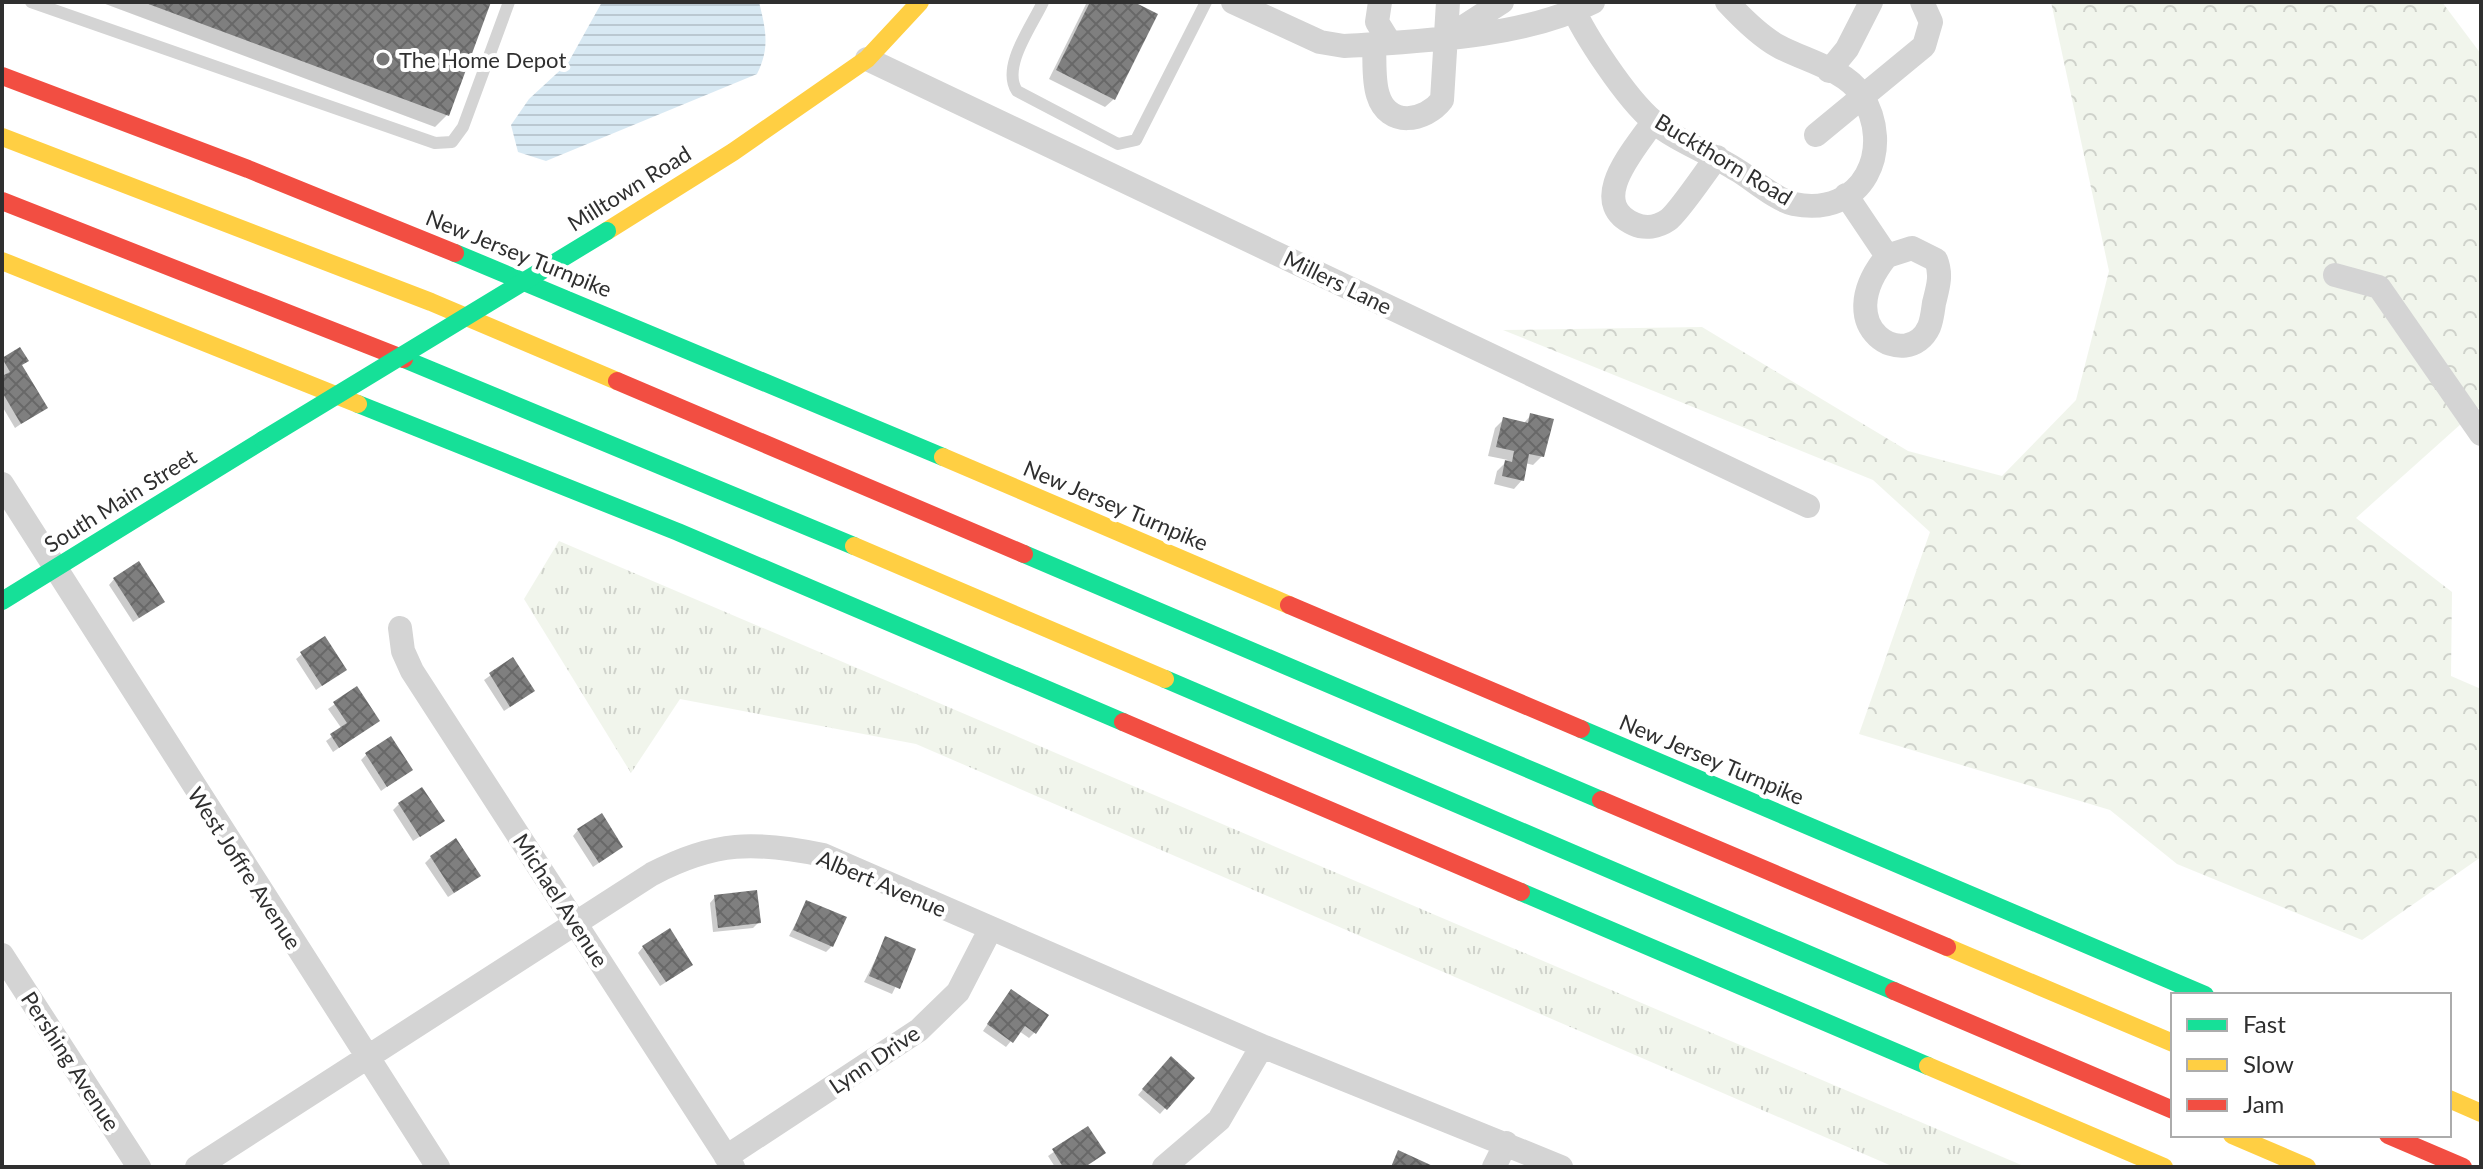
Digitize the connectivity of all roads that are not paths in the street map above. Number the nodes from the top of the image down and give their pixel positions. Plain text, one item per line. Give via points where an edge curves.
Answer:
1 (31, 2) edge
2 (509, 2) edge
3 (920, 2) edge
4 (1043, 2) edge
5 (1206, 2) edge
6 (1233, 2) edge
7 (1380, 2) edge
8 (1448, 2) edge
9 (1502, 2) edge
10 (1727, 2) edge
11 (1871, 2) edge
12 (1922, 2) edge
13 (1579, 5) edge
14 (1449, 36) junction
15 (1382, 44) junction
16 (867, 59) junction
17 (1829, 71) junction
18 (2, 76) edge
19 (1862, 96) junction
20 (1653, 122) junction
21 (1816, 135) dead end
22 (2, 137) edge
23 (1717, 157) junction
24 (1846, 195) junction
25 (2, 201) edge
26 (1887, 256) dead end
27 (2, 261) edge
28 (2335, 275) dead end
29 (2481, 434) edge
30 (263, 440) joint
31 (2, 484) edge
32 (1808, 506) dead end
33 (55, 569) junction
34 (2, 601) edge
35 (400, 628) dead end
36 (576, 924) junction
37 (990, 930) junction
38 (2, 955) edge
39 (2200, 993) edge
40 (2171, 1042) edge
41 (1262, 1046) junction
42 (366, 1057) junction
43 (2451, 1100) edge
44 (2171, 1109) edge
45 (2481, 1113) edge
46 (2237, 1137) edge
47 (2393, 1137) edge
48 (1506, 1143) junction
49 (730, 1162) edge
50 (139, 1167) edge
51 (197, 1167) edge
52 (438, 1167) edge
53 (1164, 1167) edge
54 (1494, 1167) edge
55 (1561, 1167) edge
56 (2164, 1167) edge
57 (2307, 1167) edge
58 (2463, 1167) edge

1 - 2 lane via 435,143 452,142 463,127
3 - 16 main road, Milltown Road
4 - 5 lane via 1012,68 1011,82 1017,91 1118,144 1136,140
6 - 15 street via 1320,42
7 - 15 street
8 - 14 street
9 - 14 street
10 - 17 street via 1775,44
11 - 17 street
12 - 19 street via 1931,22 1924,46
13 - 14 street via 1508,29
13 - 20 street, Buckthorn Road via 1619,79
14 - 15 street
14 - 15 street via 1442,100 1421,118 1407,119 1384,107 1378,95
16 - 30 main road, Milltown Road, bridge via 733,152
16 - 32 street, Millers Lane
17 - 19 street
18 - 39 main road, New Jersey Turnpike via 248,169 680,345
19 - 21 street
19 - 24 street via 1874,121 1875,151 1869,176
20 - 23 street, Buckthorn Road
20 - 23 street via 1617,176 1613,198 1625,220 1652,227 1674,215
22 - 40 main road via 475,320
23 - 24 street, Buckthorn Road via 1791,203 1826,207
24 - 26 street
25 - 44 main road via 682,473
27 - 56 main road via 678,532
28 - 29 street via 2379,287
30 - 33 main road, South Main Street
31 - 33 street, West Joffre Avenue
33 - 34 main road, South Main Street
33 - 42 street, West Joffre Avenue
35 - 36 street, Michael Avenue via 412,671
36 - 37 street, Albert Avenue via 689,854 729,845 774,845 823,855
36 - 42 street, Albert Avenue
36 - 49 street, Michael Avenue
37 - 41 street, Albert Avenue
37 - 49 street, Lynn Drive via 958,992 919,1030
38 - 50 street, Pershing Avenue
41 - 48 street, Albert Avenue
41 - 53 street via 1219,1120
42 - 51 street, Albert Avenue
42 - 52 street, West Joffre Avenue
43 - 45 main road
46 - 57 main road
47 - 58 main road
48 - 54 street
48 - 55 street, Albert Avenue

